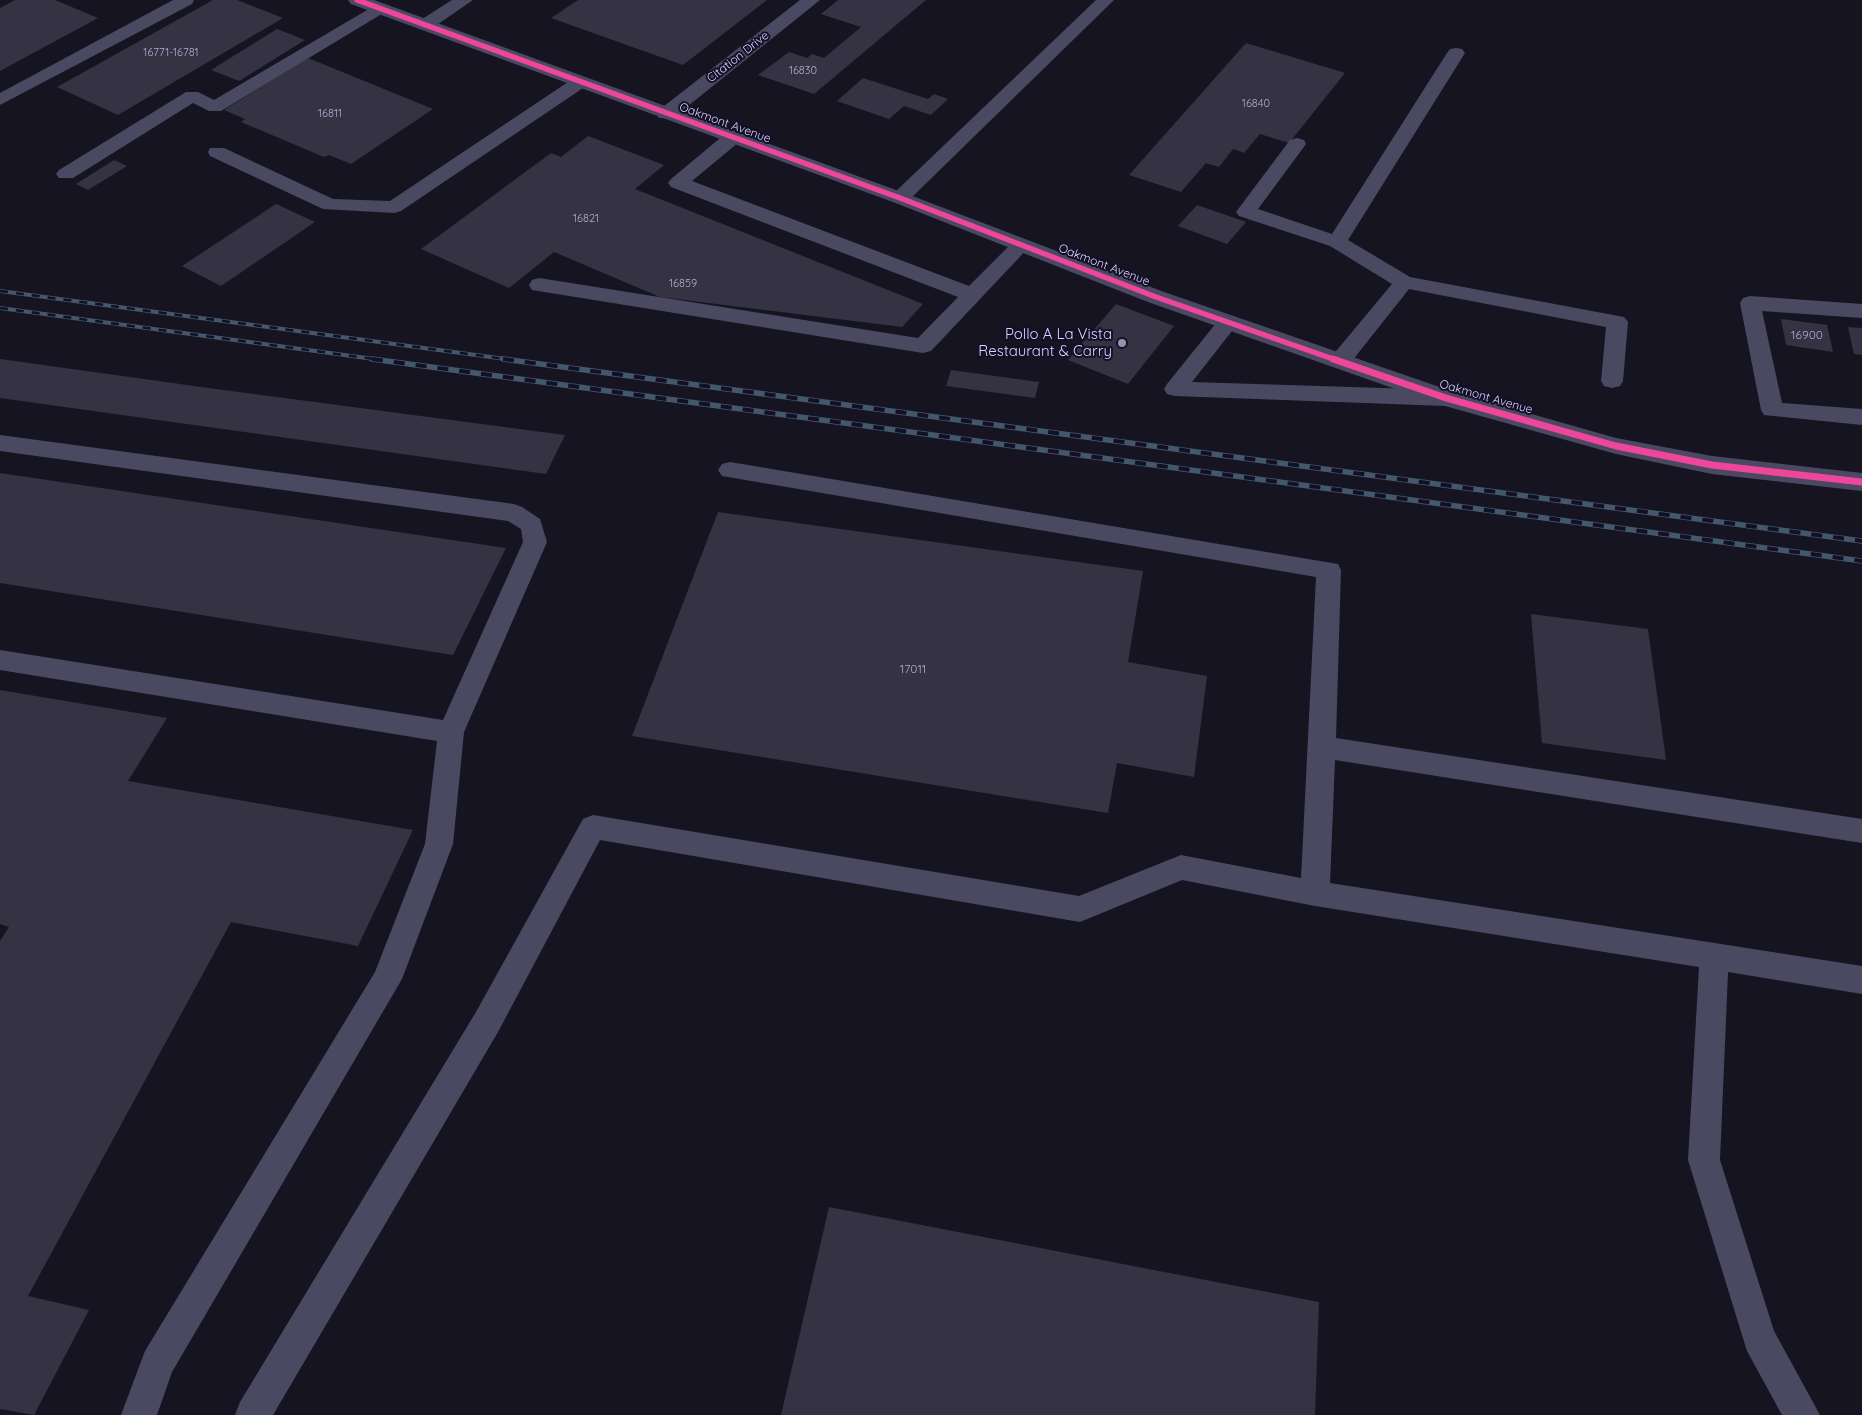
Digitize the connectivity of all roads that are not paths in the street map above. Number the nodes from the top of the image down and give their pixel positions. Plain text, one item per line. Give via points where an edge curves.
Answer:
1 (186, 0) edge
2 (357, 0) edge
3 (464, 0) edge
4 (811, 0) edge
5 (1106, 0) edge
6 (379, 8) junction
7 (425, 25) junction
8 (1456, 53) dead end
9 (580, 82) junction
10 (0, 100) edge
11 (666, 114) junction
12 (732, 138) junction
13 (1297, 144) dead end
14 (217, 152) dead end
15 (66, 174) dead end
16 (900, 198) junction
17 (1337, 242) junction
18 (1021, 245) junction
19 (1404, 282) junction
20 (539, 285) dead end
21 (972, 294) junction
22 (1862, 311) edge
23 (1228, 322) junction
24 (1340, 361) junction
25 (1612, 381) dead end
26 (1446, 398) junction
27 (1862, 417) edge
28 (0, 443) edge
29 (730, 470) dead end
30 (1862, 482) edge
31 (0, 660) edge
32 (451, 732) junction
33 (1322, 747) junction
34 (1862, 831) edge
35 (1315, 893) junction
36 (1714, 956) junction
37 (1862, 980) edge
38 (139, 1415) edge
39 (253, 1415) edge
40 (1802, 1415) edge

1 - 10 lane
2 - 6 street, Oakmont Avenue
3 - 7 street
4 - 11 street, Citation Drive
5 - 16 lane
6 - 7 street, Oakmont Avenue
6 - 15 lane via 215,107 192,96
7 - 9 street, Oakmont Avenue
8 - 17 lane
9 - 11 street, Oakmont Avenue
9 - 14 lane via 394,207 330,205
11 - 12 street, Oakmont Avenue
12 - 16 street, Oakmont Avenue
12 - 21 lane via 678,183
13 - 17 lane via 1246,212
16 - 18 street, Oakmont Avenue
17 - 19 lane
18 - 21 lane
18 - 23 street, Oakmont Avenue
19 - 24 lane
19 - 25 lane via 1616,322
20 - 21 lane via 923,346
22 - 27 lane via 1750,303 1772,410
23 - 24 street, Oakmont Avenue
23 - 26 lane via 1175,389
24 - 26 street, Oakmont Avenue
26 - 30 street, Oakmont Avenue via 1616,446 1712,465
28 - 32 lane via 514,513 532,525 535,542
29 - 33 lane via 1329,570
31 - 32 lane
32 - 38 lane via 439,844 387,979 157,1363
33 - 34 lane
33 - 35 lane
35 - 36 lane
35 - 39 lane via 1181,867 1080,909 593,827 487,1022
36 - 37 lane
36 - 40 lane via 1704,1160 1758,1339

